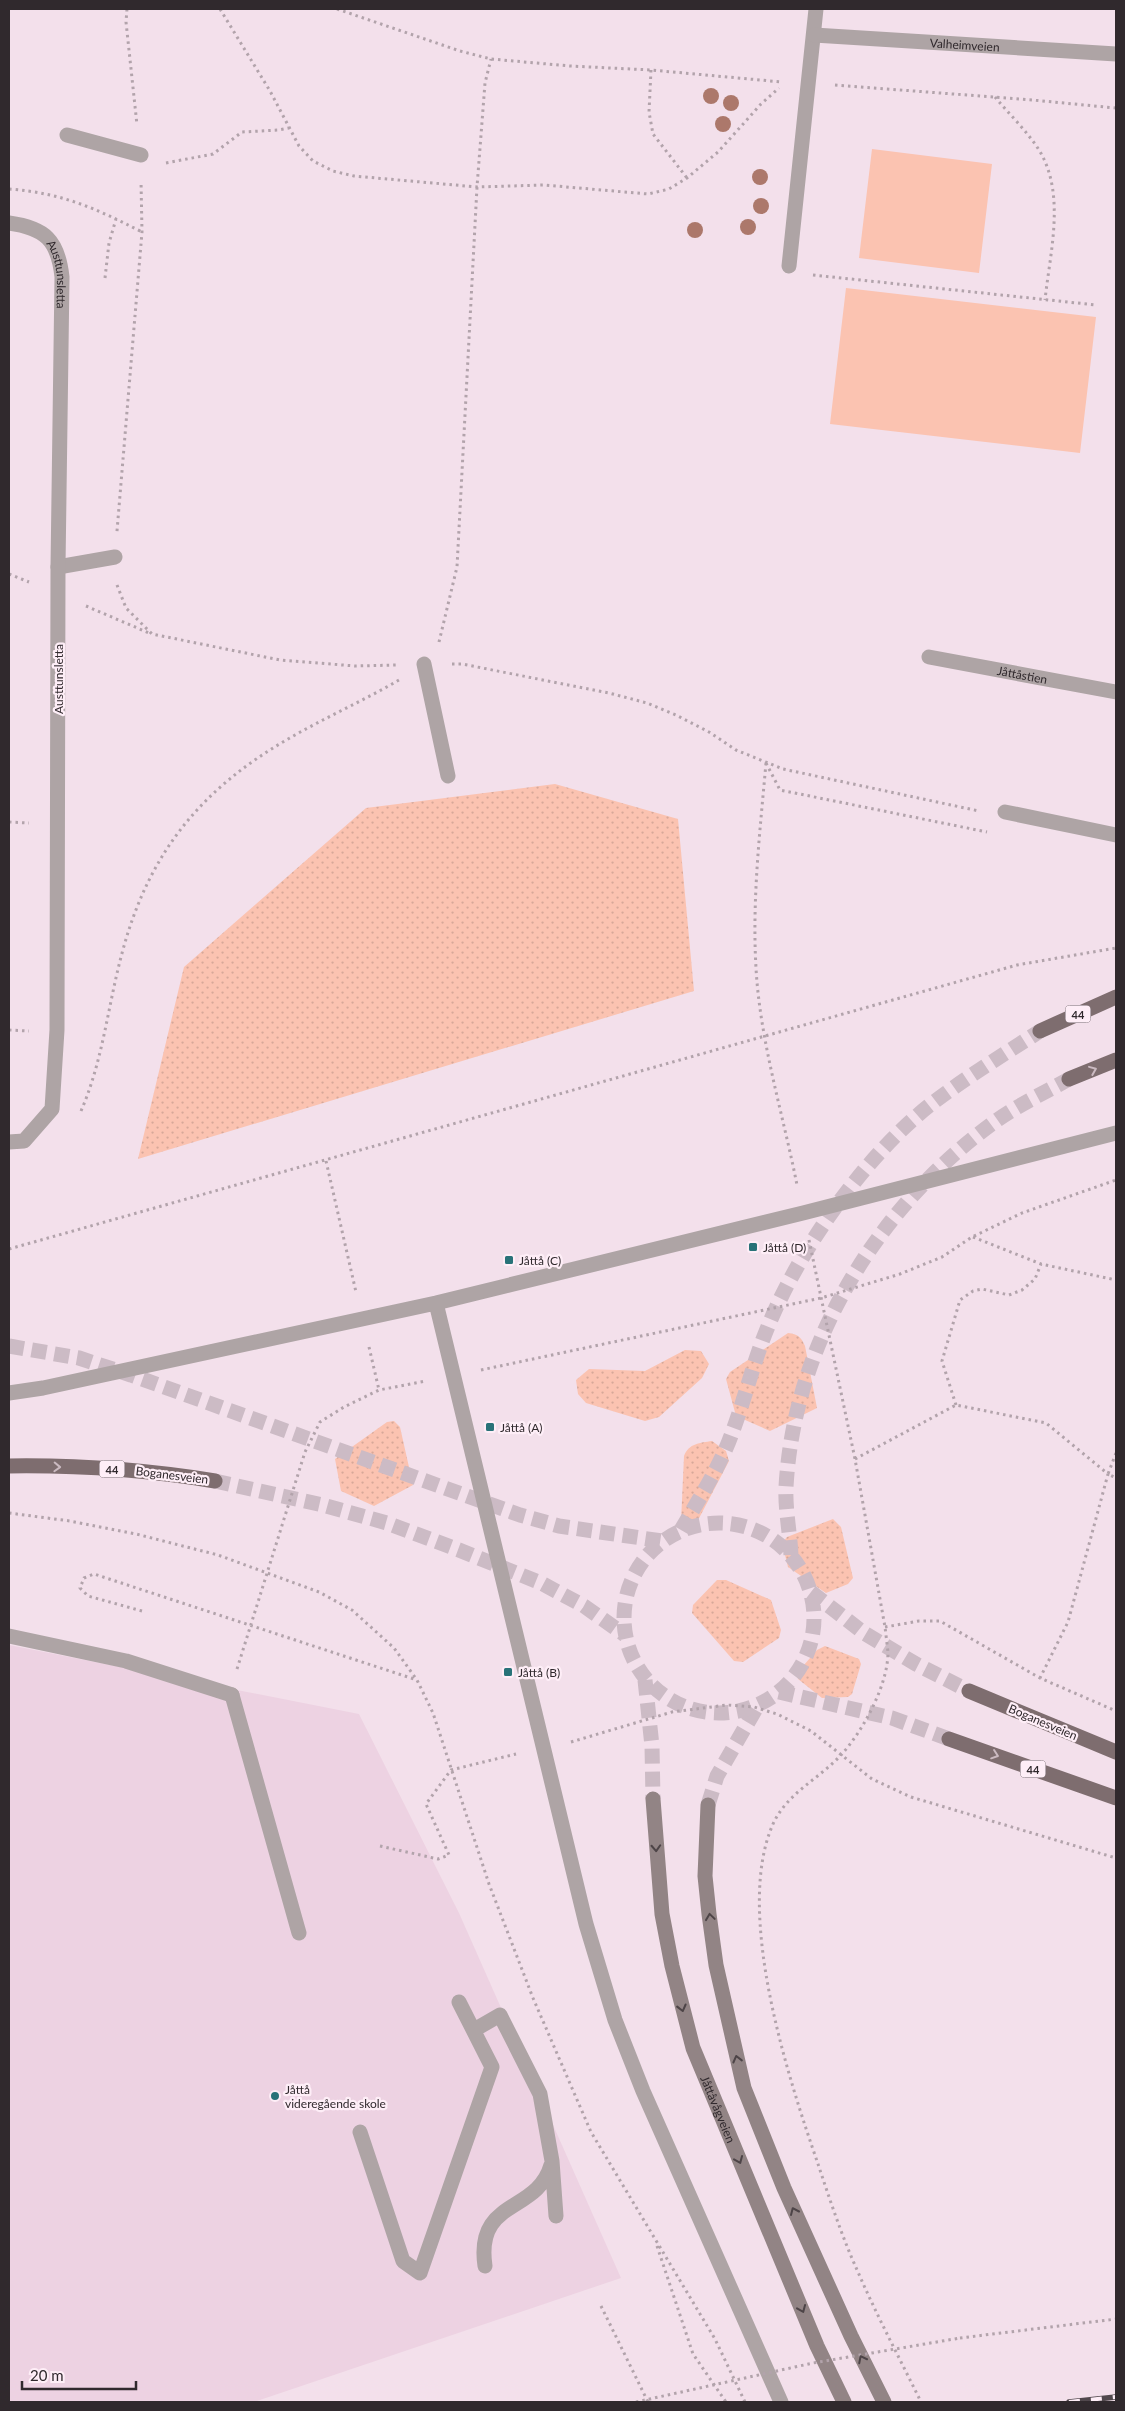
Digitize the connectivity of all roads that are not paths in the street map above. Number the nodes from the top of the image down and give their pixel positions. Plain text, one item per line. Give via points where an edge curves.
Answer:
1 (816, 9) edge
2 (814, 35) junction
3 (1116, 54) edge
4 (67, 135) dead end
5 (141, 162) road end
6 (9, 223) edge
7 (789, 266) road end
8 (115, 557) road end
9 (58, 567) junction
10 (928, 657) dead end
11 (424, 664) road end
12 (1116, 692) edge
13 (448, 776) dead end
14 (1004, 812) road end
15 (1116, 835) edge
16 (1116, 998) edge
17 (1040, 1031) tunnel mouth
18 (1116, 1060) edge
19 (1069, 1079) tunnel mouth
20 (1116, 1133) edge
21 (9, 1142) edge
22 (436, 1303) junction
23 (9, 1393) edge
24 (9, 1466) edge
25 (215, 1481) tunnel mouth
26 (9, 1636) edge
27 (969, 1691) tunnel mouth
28 (950, 1739) tunnel mouth
29 (1116, 1752) edge
30 (1116, 1798) edge
31 (653, 1799) tunnel mouth
32 (708, 1805) tunnel mouth
33 (299, 1933) dead end
34 (459, 2002) dead end
35 (474, 2030) junction
36 (360, 2132) dead end
37 (552, 2161) junction
38 (517, 2203) junction
39 (485, 2266) dead end
40 (781, 2402) edge
41 (844, 2402) edge
42 (884, 2402) edge

1 - 2 street
2 - 3 street, Valheimveien
2 - 7 street
4 - 5 street
6 - 9 street, Austtunsletta via 29,226 42,233 54,246 60,260
8 - 9 street
9 - 21 street, Austtunsletta via 57,1030 52,1109 24,1141
10 - 12 street, Jåttåstien
11 - 13 street
14 - 15 street
16 - 17 main road, 44
19 -> 18 main road
20 - 22 street
22 - 23 street
22 - 40 street via 586,1924 615,2020 647,2100
24 -> 25 main road, Boganesveien / 44 via 118,1469
26 - 33 street via 126,1661 232,1695
27 - 29 main road, Boganesveien
28 -> 30 main road, 44
31 -> 41 street, Jåttåvågveien via 662,1914 693,2048 817,2346
42 -> 32 street via 784,2188 744,2088 716,1965 708,1905 705,1876
34 - 35 street
35 - 36 street via 492,2067 420,2273 403,2261
35 - 37 street via 500,2016 540,2094
37 - 38 street via 542,2185
37 - 38 street via 556,2216 540,2202
38 - 39 street via 503,2210 492,2223 483,2254

